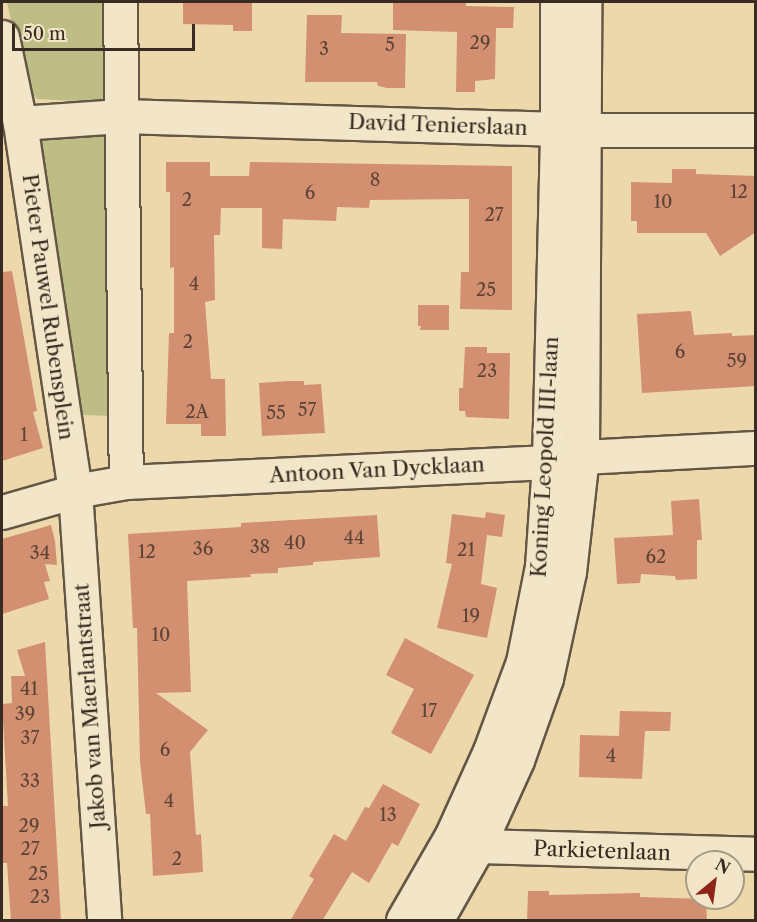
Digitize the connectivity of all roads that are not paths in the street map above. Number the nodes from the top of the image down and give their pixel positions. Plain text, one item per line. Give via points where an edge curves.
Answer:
1 (120, 2) edge
2 (557, 2) edge
3 (584, 2) edge
4 (2, 37) edge
5 (122, 116) junction
6 (20, 123) junction
7 (571, 129) junction
8 (756, 130) edge
9 (756, 448) edge
10 (582, 457) junction
11 (549, 462) junction
12 (126, 482) junction
13 (75, 491) junction
14 (2, 512) edge
15 (464, 842) junction
16 (756, 854) edge
17 (104, 921) edge
18 (403, 921) edge
19 (436, 921) edge

1 - 5 street
2 - 7 street, Koning Leopold III-laan
3 - 7 street, Koning Leopold III-laan
4 - 6 street, Pieter Pauwel Rubensplein
5 - 6 street
5 - 7 street, David Tenierslaan
5 - 12 street
6 - 13 street, Pieter Pauwel Rubensplein
7 - 8 street, David Tenierslaan
7 - 10 street, Koning Leopold III-laan
7 - 11 street, Koning Leopold III-laan
9 - 10 street, Antoon Van Dycklaan
10 - 11 street, Antoon Van Dycklaan
10 - 15 street, Koning Leopold III-laan via 569,572 546,678 517,760
11 - 12 street, Antoon Van Dycklaan
11 - 15 street, Koning Leopold III-laan via 542,566 523,662 490,752
12 - 13 street, Antoon Van Dycklaan
13 - 14 street, Antoon Van Dycklaan
13 - 17 street, Jakob van Maerlantstraat
15 - 16 street, Parkietenlaan
15 - 18 street, Koning Leopold III-laan
15 - 19 street, Koning Leopold III-laan

